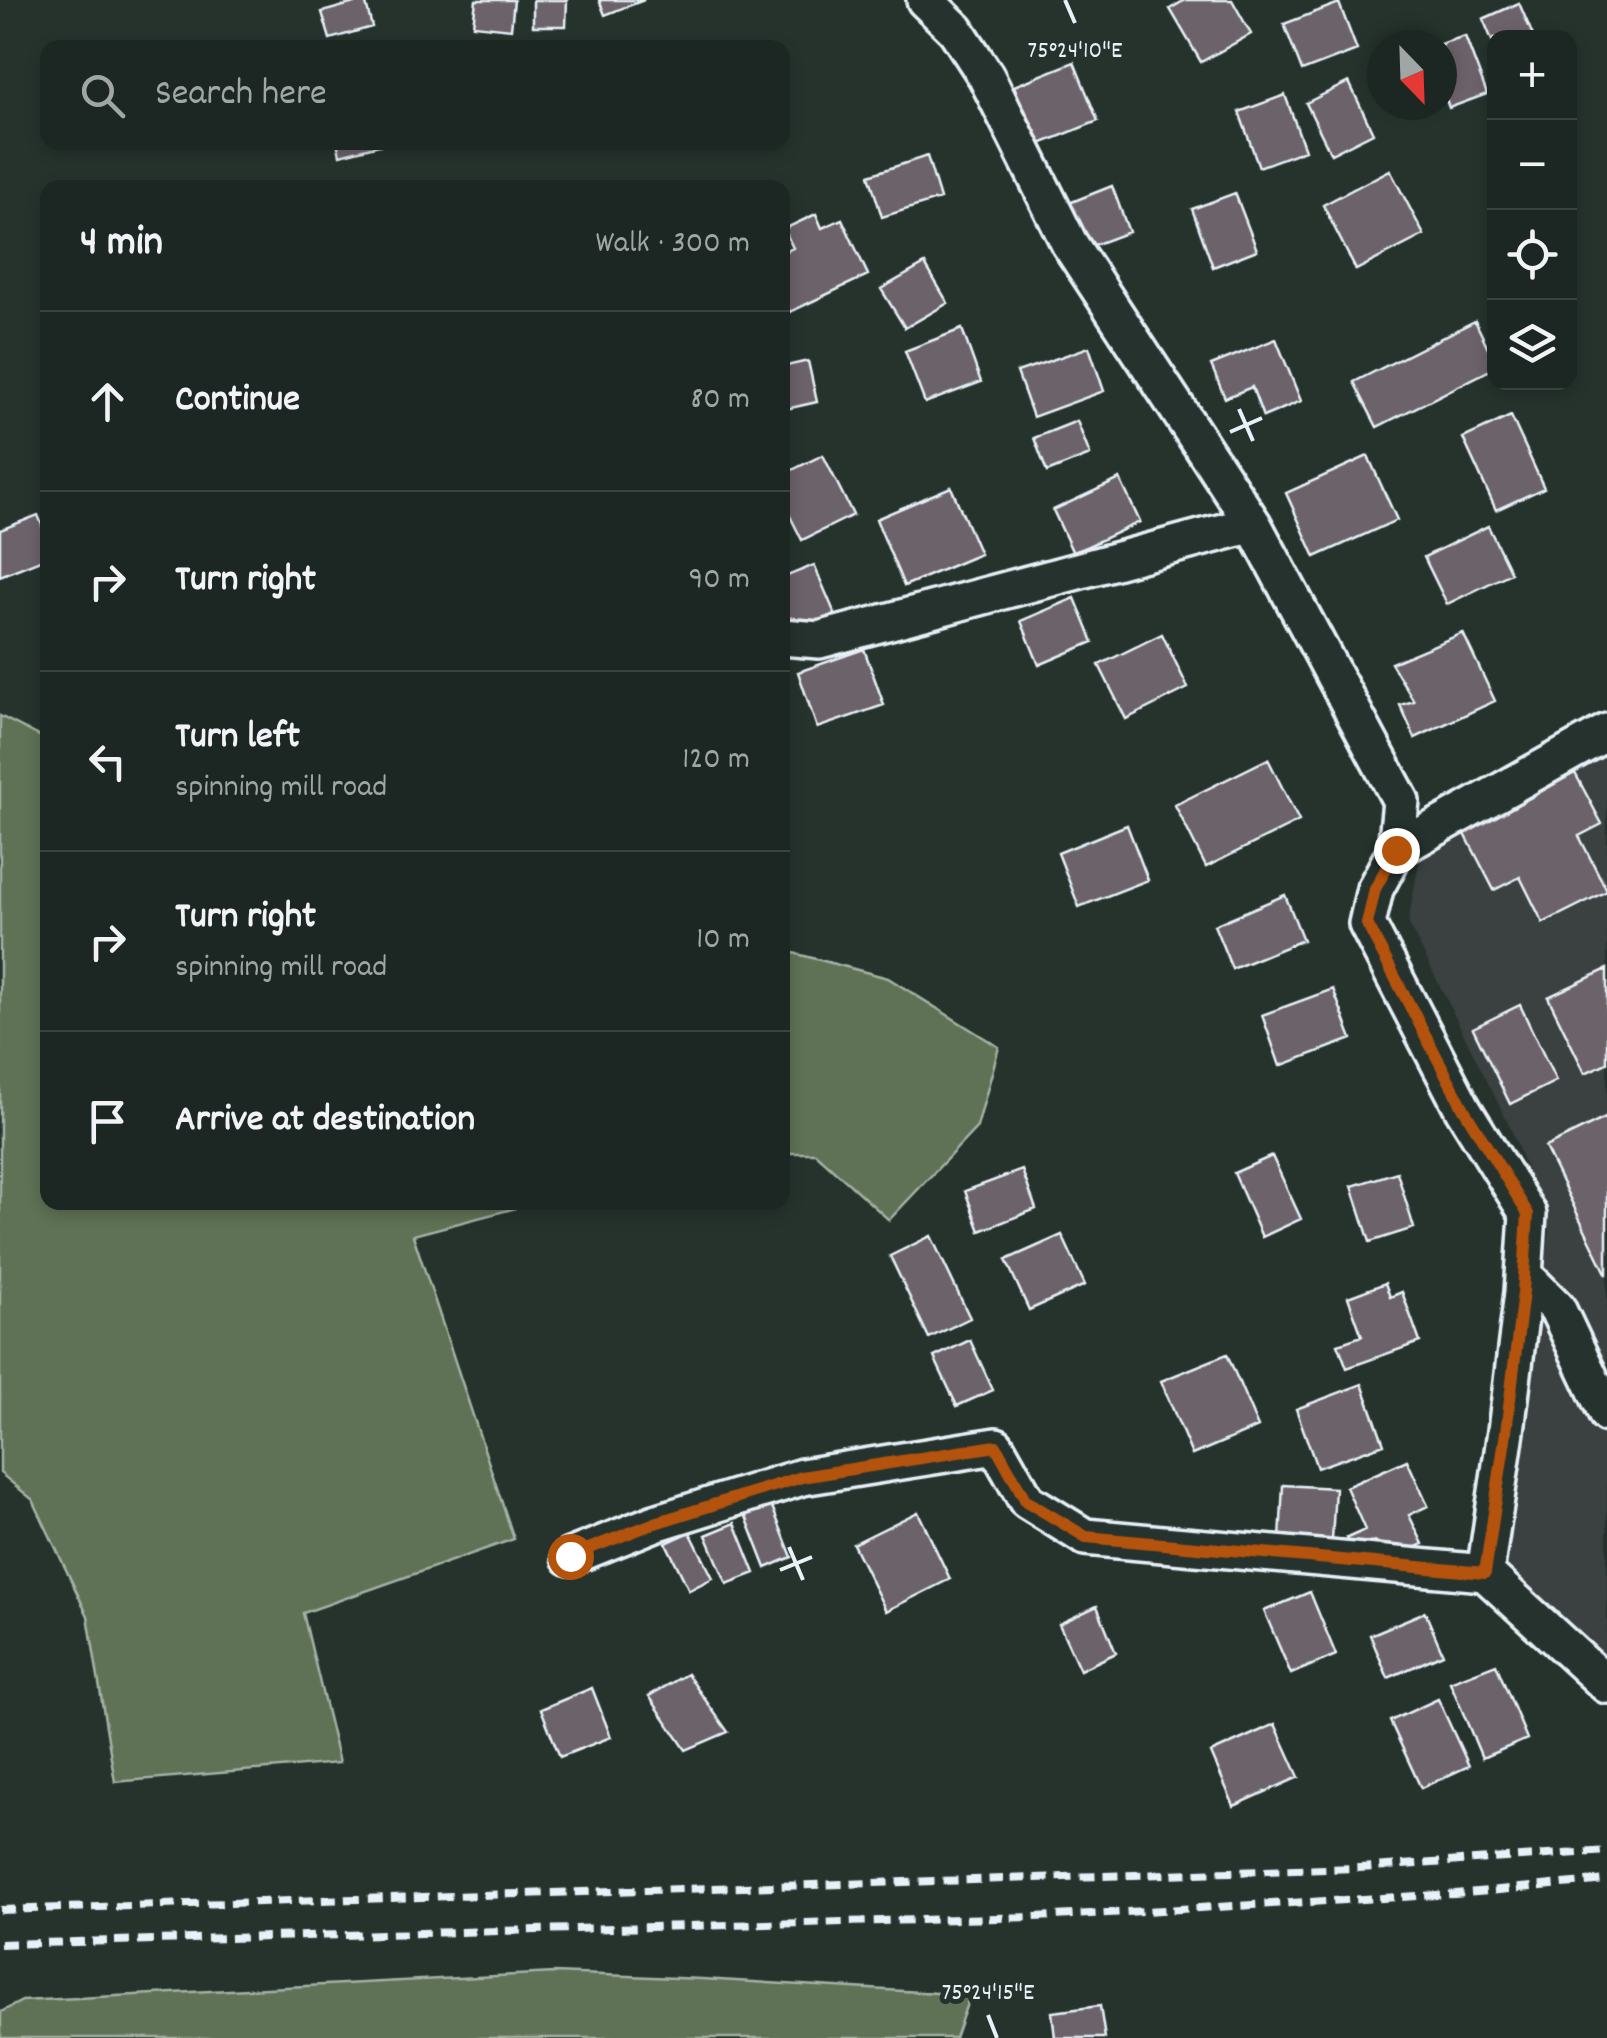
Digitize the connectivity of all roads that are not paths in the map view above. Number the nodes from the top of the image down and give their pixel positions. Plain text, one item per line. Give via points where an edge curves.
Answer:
1 (925, 0) edge
2 (1253, 524) junction
3 (790, 638) edge
4 (1607, 732) edge
5 (1396, 850) junction
6 (1523, 1292) junction
7 (1607, 1414) edge
8 (570, 1556) dead end
9 (1485, 1573) junction
10 (1607, 1686) edge

1 - 2 street via 956,30 986,76 1069,243
2 - 3 street via 820,640
2 - 5 street via 1401,801
4 - 5 street
5 - 6 street via 1375,889 1367,924 1528,1214
6 - 7 street via 1527,1278 1557,1308
6 - 9 street
8 - 9 street via 802,1477 996,1446 1026,1501 1086,1537
9 - 10 street

